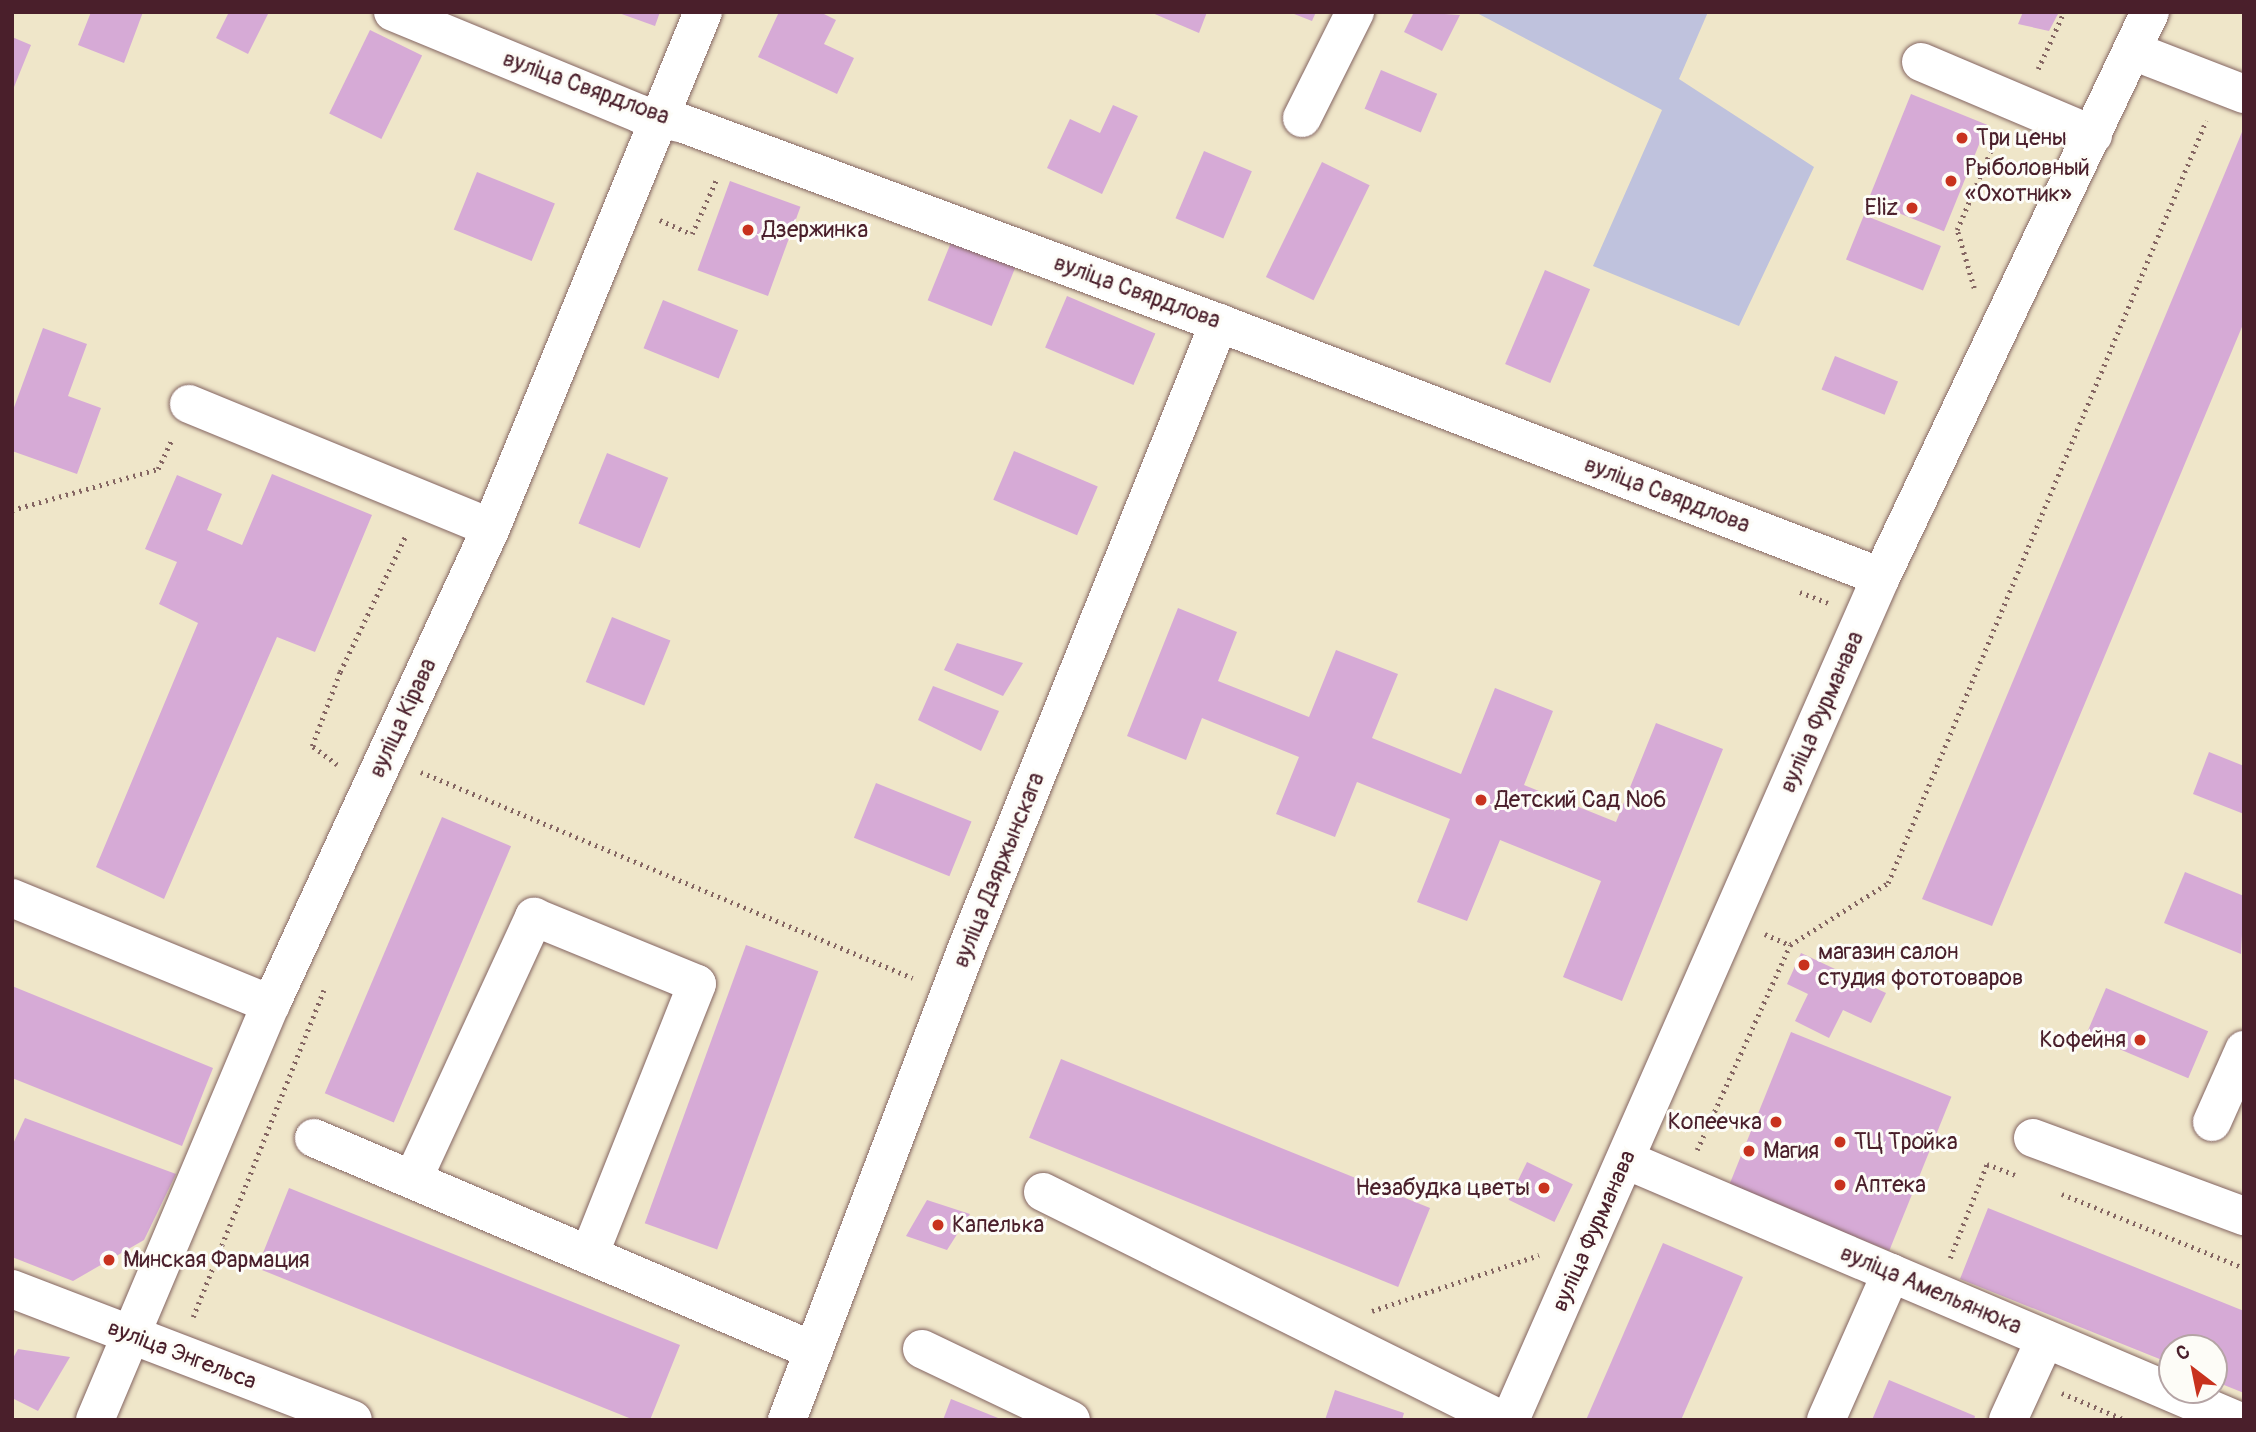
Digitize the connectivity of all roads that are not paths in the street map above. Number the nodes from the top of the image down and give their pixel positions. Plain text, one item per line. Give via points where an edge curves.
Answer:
1 (393, 12) edge
2 (703, 12) edge
3 (1355, 12) edge
4 (2150, 12) edge
5 (2133, 51) junction
6 (1922, 62) dead end
7 (2232, 90) edge
8 (1302, 118) dead end
9 (659, 120) junction
10 (2092, 135) junction
11 (1219, 323) junction
12 (189, 404) road end
13 (491, 528) junction
14 (1868, 572) junction
15 (12, 898) edge
16 (271, 1004) junction
17 (2244, 1050) edge
18 (2212, 1122) dead end
19 (314, 1138) dead end
20 (2033, 1138) dead end
21 (1626, 1160) junction
22 (413, 1179) junction
23 (1043, 1192) dead end
24 (2244, 1216) edge
25 (589, 1255) junction
26 (1891, 1273) junction
27 (12, 1289) edge
28 (129, 1336) junction
29 (2045, 1339) junction
30 (922, 1349) dead end
31 (814, 1351) junction
32 (94, 1420) edge
33 (352, 1420) edge
34 (788, 1420) edge
35 (1071, 1420) edge
36 (1502, 1420) edge
37 (1510, 1420) edge
38 (1826, 1420) edge
39 (2008, 1420) edge
40 (2236, 1420) edge

1 - 9 street, вуліца Свярдлова
2 - 9 street, вуліца Кірава
3 - 8 street
4 - 5 street, вуліца Фурманава
5 - 7 street
5 - 10 street, вуліца Фурманава
6 - 10 street
9 - 11 street, вуліца Свярдлова via 684,124
9 - 13 street, вуліца Кірава
10 - 14 street, вуліца Фурманава
11 - 14 street, вуліца Свярдлова
11 - 31 street, вуліца Дзяржынскага via 950,993
12 - 13 street
13 - 16 street, вуліца Кірава
14 - 21 street, вуліца Фурманава
15 - 16 street
16 - 28 street, вуліца Кірава
17 - 18 street
19 - 22 street
20 - 24 street
21 - 26 street, вуліца Амельянюка
21 - 37 street, вуліца Фурманава
22 - 25 street
22 - 25 street via 534,917 697,984
23 - 36 street
25 - 31 street
26 - 29 street, вуліца Амельянюка
26 - 38 street
27 - 28 street, вуліца Энгельса
28 - 32 street, вуліца Кірава
28 - 33 street, вуліца Энгельса
29 - 39 street
29 - 40 street, вуліца Амельянюка
30 - 35 street
31 - 34 street, вуліца Дзяржынскага

